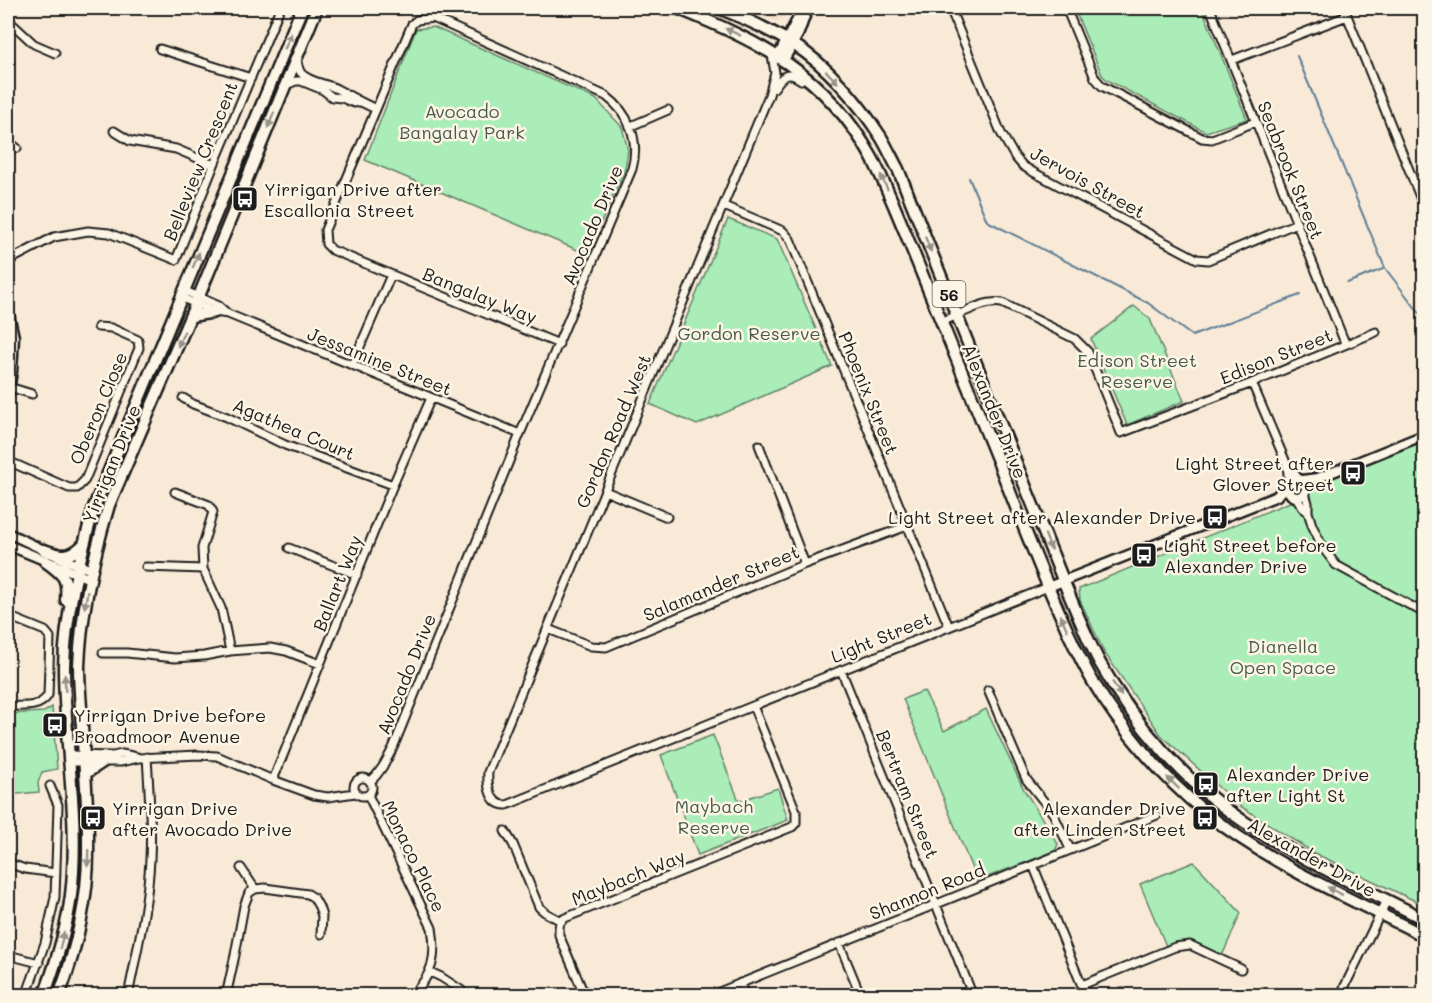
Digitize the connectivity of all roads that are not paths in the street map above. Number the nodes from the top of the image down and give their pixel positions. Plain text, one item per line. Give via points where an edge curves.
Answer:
1 (280, 8) edge
2 (302, 8) edge
3 (317, 8) edge
4 (677, 8) edge
5 (719, 8) edge
6 (803, 8) edge
7 (808, 8) edge
8 (950, 8) edge
9 (1066, 8) edge
10 (1210, 8) edge
11 (1344, 8) edge
12 (1347, 16) junction
13 (8, 20) edge
14 (790, 43) junction
15 (160, 49) dead end
16 (55, 53) dead end
17 (778, 56) junction
18 (297, 57) junction
19 (1232, 60) junction
20 (251, 78) junction
21 (286, 85) junction
22 (825, 94) junction
23 (769, 95) junction
24 (359, 102) junction
25 (376, 109) junction
26 (668, 110) dead end
27 (1255, 122) junction
28 (631, 126) junction
29 (114, 131) dead end
30 (8, 141) edge
31 (17, 148) dead end
32 (214, 165) junction
33 (724, 206) junction
34 (1425, 207) edge
35 (1297, 223) junction
36 (8, 261) edge
37 (391, 275) junction
38 (182, 294) junction
39 (197, 300) junction
40 (8, 310) edge
41 (215, 312) junction
42 (228, 314) junction
43 (191, 316) junction
44 (958, 316) junction
45 (941, 322) junction
46 (98, 327) dead end
47 (1376, 332) dead end
48 (559, 344) junction
49 (1345, 344) junction
50 (352, 365) junction
51 (1252, 383) junction
52 (8, 391) edge
53 (32, 394) dead end
54 (183, 398) dead end
55 (431, 398) junction
56 (520, 434) junction
57 (1425, 435) edge
58 (759, 445) dead end
59 (8, 461) edge
60 (1287, 465) junction
61 (393, 485) junction
62 (1288, 485) junction
63 (1303, 485) junction
64 (605, 491) junction
65 (175, 492) dead end
66 (1277, 496) junction
67 (1294, 497) junction
68 (1308, 512) junction
69 (667, 517) dead end
70 (907, 526) junction
71 (8, 533) edge
72 (8, 544) edge
73 (83, 545) junction
74 (289, 548) dead end
75 (44, 556) junction
76 (806, 564) junction
77 (146, 567) dead end
78 (203, 569) junction
79 (77, 570) junction
80 (91, 575) junction
81 (357, 575) junction
82 (1063, 580) junction
83 (1048, 587) junction
84 (1425, 613) edge
85 (8, 616) edge
86 (68, 619) junction
87 (949, 627) junction
88 (548, 629) junction
89 (230, 651) junction
90 (103, 652) dead end
91 (320, 664) junction
92 (841, 670) junction
93 (988, 690) dead end
94 (8, 706) edge
95 (753, 706) junction
96 (143, 757) junction
97 (69, 759) junction
98 (84, 760) junction
99 (104, 761) junction
100 (85, 776) junction
101 (273, 780) junction
102 (370, 782) junction
103 (50, 786) dead end
104 (355, 793) junction
105 (368, 795) junction
106 (497, 804) joint
107 (1157, 815) dead end
108 (505, 831) dead end
109 (1070, 849) junction
110 (8, 863) edge
111 (1033, 865) junction
112 (241, 868) dead end
113 (56, 873) junction
114 (255, 889) junction
115 (1387, 900) junction
116 (937, 903) junction
117 (1381, 914) junction
118 (1425, 918) edge
119 (561, 921) junction
120 (321, 934) dead end
121 (1425, 936) edge
122 (839, 943) junction
123 (8, 955) edge
124 (39, 963) junction
125 (1241, 969) dead end
126 (430, 972) junction
127 (740, 983) junction
128 (1082, 984) junction
129 (461, 990) dead end
130 (26, 996) edge
131 (44, 996) edge
132 (59, 996) edge
133 (128, 996) edge
134 (226, 996) edge
135 (411, 996) edge
136 (585, 996) edge
137 (709, 996) edge
138 (745, 996) edge
139 (861, 996) edge
140 (973, 996) edge
141 (1086, 996) edge
142 (1340, 996) edge

1 - 20 street, Belleview Crescent
38 -> 2 main road, Yirrigan Drive
3 - 18 main road, Yirrigan Drive
17 -> 4 main road, Alexander Drive / 56
5 - 14 main road, Alexander Drive / 56
6 - 14 street, Gordon Road West
7 - 14 street, Gordon Road West
8 - 35 street, Jervois Street via 1001,133 1023,166 1197,258 1208,260
9 - 27 street via 1095,78 1102,86 1202,138 1212,139
10 - 19 street, Seabrook Street
11 - 12 street
12 - 19 street
12 - 34 street
13 - 16 street via 34,44
14 - 17 street, Gordon Road West
14 -> 44 main road, Alexander Drive / 56 via 833,78 882,138
15 - 20 street
17 - 22 main road, Alexander Drive / 56
17 - 23 street, Gordon Road West
18 - 21 main road, Yirrigan Drive
18 - 24 street via 298,69 304,75
19 - 27 street, Seabrook Street
20 - 32 street, Belleview Crescent
21 - 24 street via 301,81 332,96
21 -> 39 main road, Yirrigan Drive
22 - 23 street, Gordon Road West via 788,75 780,79
45 -> 22 main road, Alexander Drive / 56 via 883,179 842,112
23 - 33 street, Gordon Road West
24 - 25 street
25 - 28 street, Avocado Drive via 412,24 433,18 606,96
25 - 37 street, Avocado Drive via 325,230 326,244
26 - 28 street
27 - 35 street, Seabrook Street
28 - 48 street, Avocado Drive via 633,169
29 - 32 street via 129,141 176,149
30 - 31 street
32 - 36 street, Belleview Crescent via 176,260 108,233 88,231 54,237
33 - 64 street, Gordon Road West
33 - 70 street, Phoenix Street via 783,231 790,238
35 - 49 street, Seabrook Street
37 - 48 street, Bangalay Way
37 - 50 street
38 - 39 street, Jessamine Street
38 - 73 main road, Yirrigan Drive via 94,507
39 - 41 street, Jessamine Street
39 - 42 street, Jessamine Street via 219,306
39 - 43 main road, Yirrigan Drive
40 - 52 street via 14,337
41 - 42 street, Jessamine Street
41 - 43 main road
42 - 50 street, Jessamine Street
43 -> 80 main road, Yirrigan Drive via 109,505
44 - 45 street, Edison Street
44 - 51 street, Edison Street via 990,303 1002,303 1075,339 1088,352 1121,433
44 -> 82 main road, Alexander Drive / 56
45 - 83 main road, Alexander Drive / 56
46 - 59 street, Oberon Close via 111,327 138,340 139,348 85,480 77,488 69,488
47 - 49 street, Edison Street
48 - 56 street, Avocado Drive
49 - 51 street, Edison Street
50 - 55 street, Jessamine Street
51 - 60 street
52 - 53 street
54 - 61 street, Agathea Court via 285,445
55 - 56 street, Jessamine Street
55 - 61 street, Ballart Way
56 - 102 street, Avocado Drive via 393,748
57 - 63 street
58 - 76 street
60 - 62 street
60 - 63 street
61 - 81 street, Ballart Way
62 - 63 street via 1293,480
62 - 66 street, Light Street
62 - 67 street
63 - 67 street via 1302,496
63 - 68 street
64 - 69 street
64 - 88 street, Gordon Road West
65 - 78 street via 209,505 213,512 202,548
66 - 67 street, Light Street
66 - 82 street, Light Street
67 - 68 street
68 - 84 street via 1323,548 1336,565
70 - 76 street, Salamander Street
70 - 87 street, Phoenix Street
71 - 75 street
72 - 75 street
73 - 75 main road via 69,555
73 - 79 main road, Yirrigan Drive
74 - 81 street
75 - 79 street
75 - 86 main road via 64,579
76 - 88 street, Salamander Street via 606,647 591,646
77 - 78 street
78 - 89 street via 221,608
79 - 80 street
79 - 86 main road, Yirrigan Drive
80 -> 98 main road, Yirrigan Drive via 79,668
81 - 91 street, Ballart Way
82 - 83 street, Light Street
82 -> 115 main road, Alexander Drive / 56 via 1100,663 1153,739 1185,773 1226,809 1259,831
83 - 87 street, Light Street
117 -> 83 main road, Alexander Drive / 56 via 1257,849 1203,811 1173,783 1123,726 1093,681
85 - 94 street via 45,631 50,637 48,695 44,702
97 -> 86 main road, Yirrigan Drive via 64,666
87 - 92 street, Light Street
88 - 106 street, Gordon Road West via 488,772 491,795
89 - 90 street via 175,658
89 - 91 street via 270,648
91 - 101 street, Ballart Way
92 - 95 street, Light Street
92 - 116 street, Bertram Street
93 - 109 street via 1026,779 1053,813
95 - 106 street, Light Street via 507,805
95 - 119 street, Maybach Way via 796,811 796,823
96 - 98 street via 122,754
96 - 99 street
96 - 101 street via 217,756
96 - 133 street via 150,812 150,858 147,899
97 - 98 street
131 -> 97 main road, Yirrigan Drive via 62,942 71,895 74,841
98 - 99 street
98 - 100 main road, Yirrigan Drive
99 - 100 main road
100 -> 132 main road, Yirrigan Drive via 88,872 75,950
101 - 104 street via 321,796
102 - 104 street, Avocado Drive via 364,778 357,780 353,786
102 - 105 street, Avocado Drive via 372,789
103 - 113 street via 58,805
104 - 105 street via 361,797
105 - 126 street, Monaco Place via 432,928 435,953
107 - 109 street, Shannon Road
108 - 119 street via 539,907
109 - 111 street, Shannon Road
110 - 113 street
111 - 116 street, Shannon Road
111 - 128 street
112 - 114 street
113 - 124 street via 55,897
114 - 120 street via 308,894 314,898 322,916
114 - 134 street via 243,906
115 - 117 street
115 - 118 main road, Alexander Drive / 56
116 - 122 street, Shannon Road
116 - 140 street, Bertram Street
117 - 121 main road, Alexander Drive / 56
117 - 142 street
119 - 136 street, Maybach Way via 559,935
122 - 127 street, Shannon Road
122 - 139 street
123 - 124 street
124 - 130 street
125 - 128 street via 1190,945 1175,947
126 - 129 street
126 - 135 street
127 - 137 street, Shannon Road
127 - 138 street
128 - 141 street

